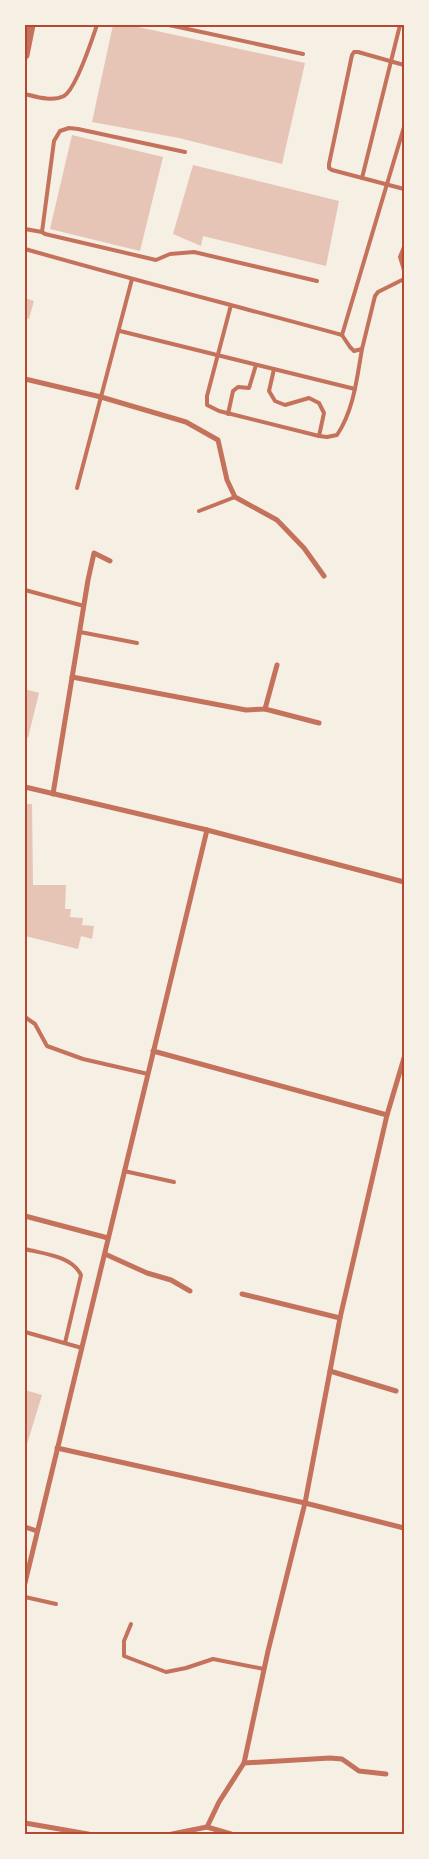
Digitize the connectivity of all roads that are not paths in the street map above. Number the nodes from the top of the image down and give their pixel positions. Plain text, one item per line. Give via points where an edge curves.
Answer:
1 (31, 25) edge
2 (97, 25) edge
3 (169, 25) edge
4 (400, 25) edge
5 (303, 54) dead end
6 (25, 55) edge
7 (392, 61) junction
8 (404, 65) edge
9 (25, 94) edge
10 (404, 127) edge
11 (185, 152) dead end
12 (362, 178) junction
13 (388, 184) junction
14 (404, 189) edge
15 (25, 229) edge
16 (42, 232) junction
17 (404, 247) edge
18 (25, 249) edge
19 (404, 270) edge
20 (132, 279) junction
21 (404, 279) edge
22 (317, 281) dead end
23 (231, 305) junction
24 (120, 330) junction
25 (342, 335) junction
26 (362, 349) junction
27 (218, 355) junction
28 (256, 364) junction
29 (274, 369) junction
30 (25, 379) edge
31 (355, 389) junction
32 (101, 397) junction
33 (228, 414) junction
34 (319, 436) junction
35 (77, 488) dead end
36 (235, 497) junction
37 (199, 511) dead end
38 (110, 561) dead end
39 (324, 576) dead end
40 (25, 590) edge
41 (84, 606) junction
42 (80, 632) junction
43 (137, 643) dead end
44 (277, 665) dead end
45 (72, 677) junction
46 (265, 709) junction
47 (319, 723) dead end
48 (25, 787) edge
49 (53, 794) junction
50 (207, 830) junction
51 (404, 882) edge
52 (25, 1017) edge
53 (153, 1051) junction
54 (404, 1058) edge
55 (148, 1074) junction
56 (387, 1115) junction
57 (124, 1171) junction
58 (174, 1182) dead end
59 (25, 1216) edge
60 (108, 1238) junction
61 (25, 1249) edge
62 (105, 1254) junction
63 (190, 1291) dead end
64 (242, 1294) dead end
65 (340, 1318) junction
66 (25, 1332) edge
67 (66, 1343) junction
68 (82, 1348) junction
69 (330, 1370) junction
70 (396, 1392) dead end
71 (57, 1448) junction
72 (305, 1503) junction
73 (25, 1527) edge
74 (404, 1528) edge
75 (38, 1531) junction
76 (25, 1583) edge
77 (25, 1597) edge
78 (56, 1604) dead end
79 (131, 1624) dead end
80 (264, 1669) junction
81 (244, 1763) junction
82 (386, 1774) dead end
83 (25, 1823) edge
84 (207, 1827) junction
85 (198, 1831) edge
86 (88, 1834) edge
87 (172, 1834) edge
88 (231, 1834) edge

1 - 6 street
2 - 9 lane via 74,84 64,95 42,98
3 - 5 lane
4 - 7 lane
7 - 8 lane
7 - 12 lane
7 - 12 lane via 358,52 352,55 329,168
10 - 13 lane
11 - 16 lane via 78,129 60,131 54,141
12 - 13 lane
13 - 14 lane
13 - 25 lane
15 - 16 lane
16 - 22 lane via 156,260 170,254 194,252
17 - 19 lane via 400,262
18 - 20 lane
20 - 23 lane
20 - 24 lane
21 - 26 lane via 375,296
23 - 25 lane
23 - 27 lane
24 - 27 lane
24 - 32 lane
25 - 26 lane via 354,350
26 - 31 lane
27 - 28 lane
27 - 33 lane via 206,401 212,408
28 - 29 lane
28 - 33 lane via 249,388 238,387 233,391
29 - 31 lane
29 - 34 lane via 269,391 275,401 285,405 309,398 323,408
30 - 32 street
31 - 34 lane via 346,421 337,435
32 - 35 lane
32 - 36 street via 186,422 218,440 227,480
33 - 34 lane
36 - 37 lane
36 - 39 street via 277,520 304,548
38 - 41 street via 94,553
40 - 41 lane
41 - 42 street
42 - 43 lane
42 - 45 street
44 - 46 street
45 - 46 street via 246,710
45 - 49 street
46 - 47 street
48 - 49 street
49 - 50 street
50 - 51 street
50 - 53 street
52 - 55 lane via 35,1024 47,1046
53 - 55 street
53 - 56 street
54 - 56 street
55 - 57 street
56 - 65 street
57 - 58 lane
57 - 60 street
59 - 60 street
60 - 62 street
61 - 67 lane via 71,1262 81,1275
62 - 63 street via 171,1280
62 - 68 street
64 - 65 street
65 - 69 street
66 - 67 lane
67 - 68 lane
68 - 71 street
69 - 70 street
69 - 72 street
71 - 72 street
71 - 75 street
72 - 74 street
72 - 80 street
73 - 75 street
75 - 76 street
77 - 78 lane
79 - 80 lane via 124,1641 124,1656 136,1662 166,1672 213,1659
80 - 81 street
81 - 82 street via 330,1758 342,1759 359,1771
81 - 84 street
83 - 86 street
84 - 85 street
84 - 88 street
85 - 87 street

